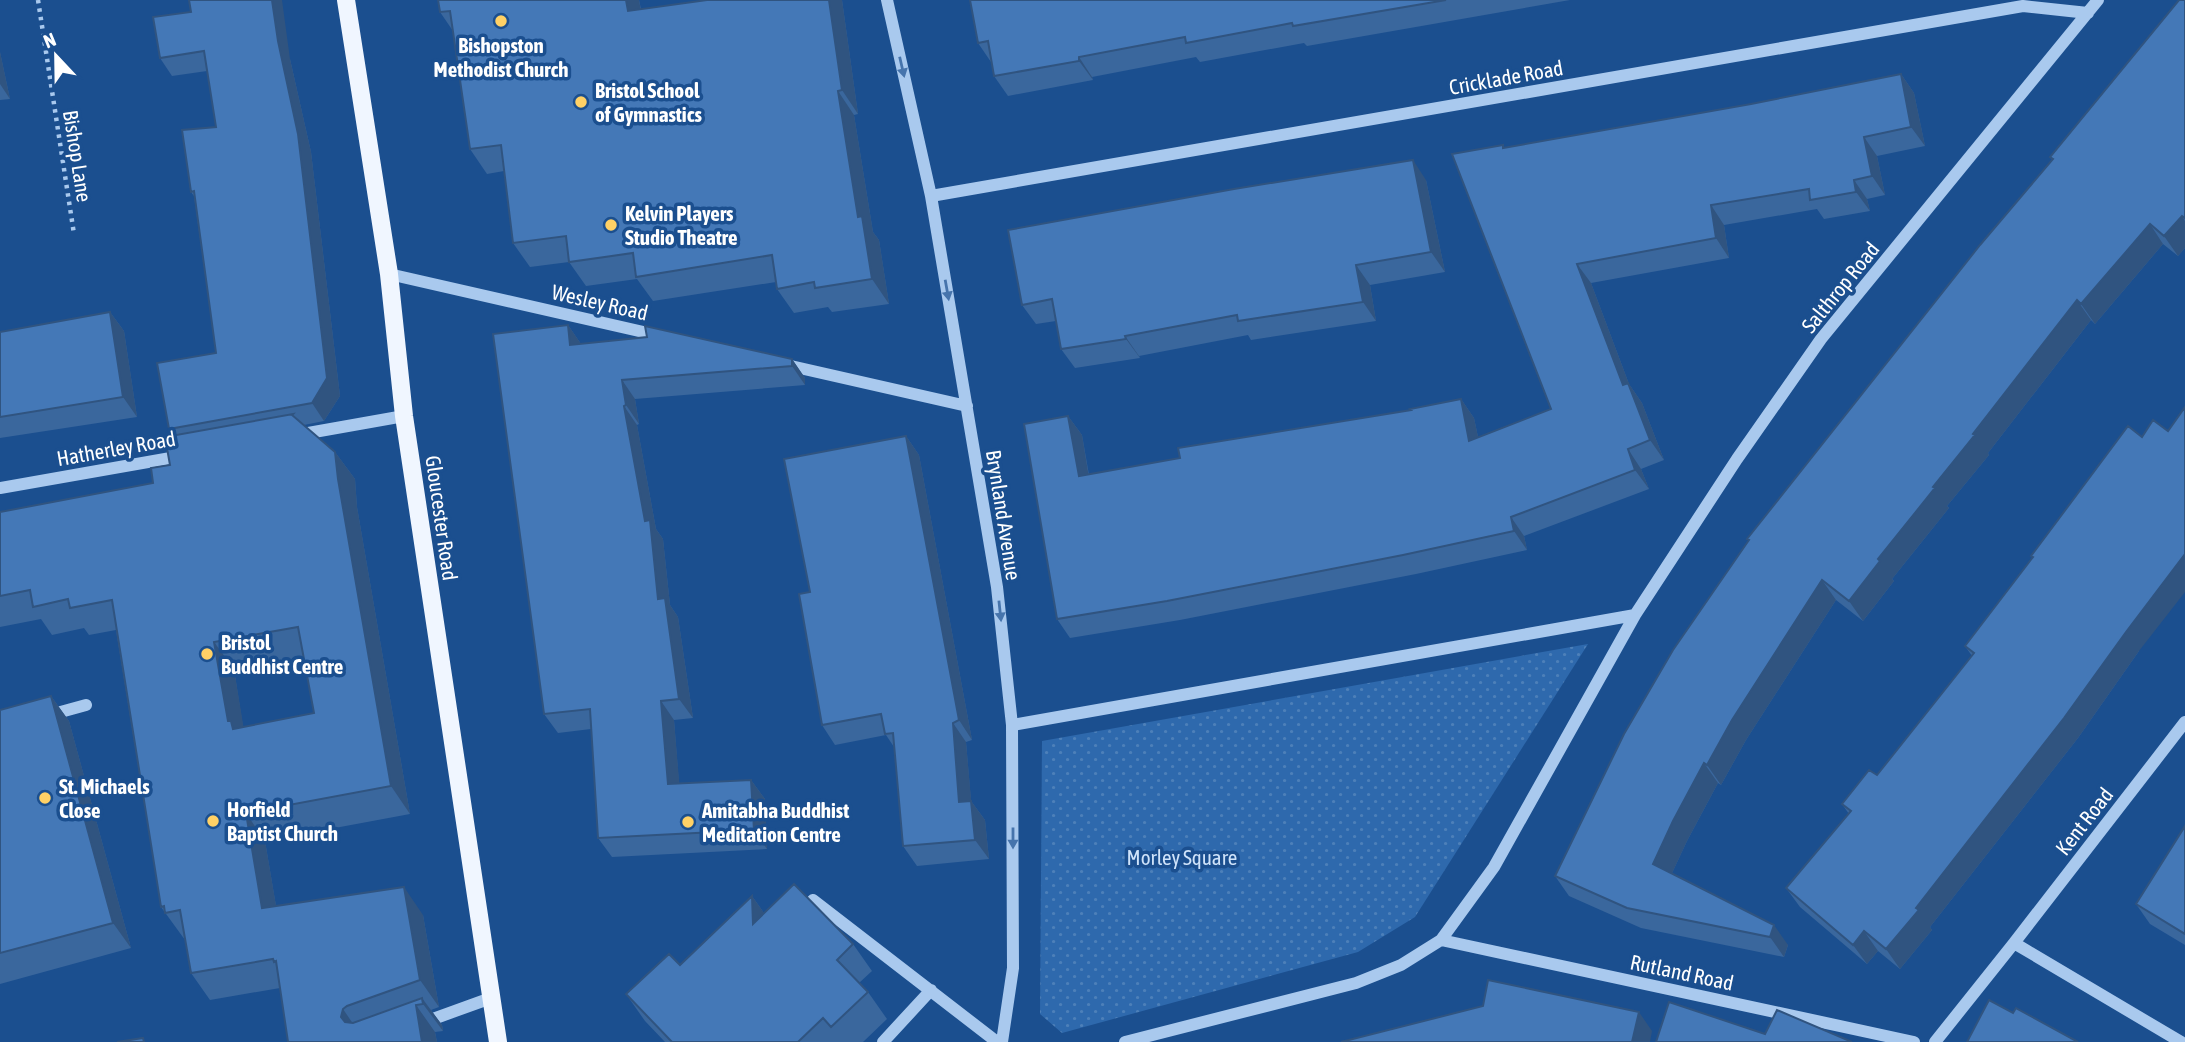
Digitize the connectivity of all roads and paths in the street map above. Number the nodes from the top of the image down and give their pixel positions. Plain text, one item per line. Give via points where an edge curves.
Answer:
1 (38, 0) edge
2 (346, 0) edge
3 (887, 0) edge
4 (2098, 0) edge
5 (2088, 13) junction
6 (931, 196) junction
7 (74, 234) dead end
8 (389, 274) junction
9 (671, 338) edge
10 (765, 360) edge
11 (967, 406) junction
12 (404, 416) junction
13 (283, 438) edge
14 (189, 454) edge
15 (0, 488) edge
16 (1635, 615) junction
17 (86, 705) dead end
18 (37, 719) edge
19 (2185, 722) edge
20 (1012, 724) junction
21 (813, 900) edge
22 (1441, 940) junction
23 (2014, 943) junction
24 (931, 990) junction
25 (491, 998) junction
26 (406, 1029) edge
27 (498, 1042) edge
28 (883, 1042) edge
29 (1000, 1042) edge
30 (1125, 1042) edge
31 (1914, 1042) edge
32 (1935, 1042) edge
33 (2181, 1042) edge

1 - 7 path, Bishop Lane
2 - 8 main road, Gloucester Road
3 -> 6 street, Brynland Avenue
4 - 5 street, Salthrop Road
5 - 6 street, Cricklade Road via 2024,6
5 - 16 street, Salthrop Road via 1821,339
6 -> 11 street, Brynland Avenue
8 - 9 street, Wesley Road
8 - 12 main road, Gloucester Road
10 - 11 street
11 -> 20 street, Brynland Avenue via 997,587
12 - 13 street
12 - 25 main road, Gloucester Road
14 - 15 street, Hatherley Road
16 - 20 street
16 - 22 street via 1494,867
17 - 18 street
19 - 23 street, Kent Road
20 -> 29 street, Brynland Avenue via 1013,968
21 - 24 street
22 - 30 street via 1401,965 1356,983
22 - 31 street, Rutland Road
23 - 32 street, Kent Road
23 - 33 street
24 - 28 street
24 - 29 street
25 - 26 street
25 - 27 main road, Gloucester Road

